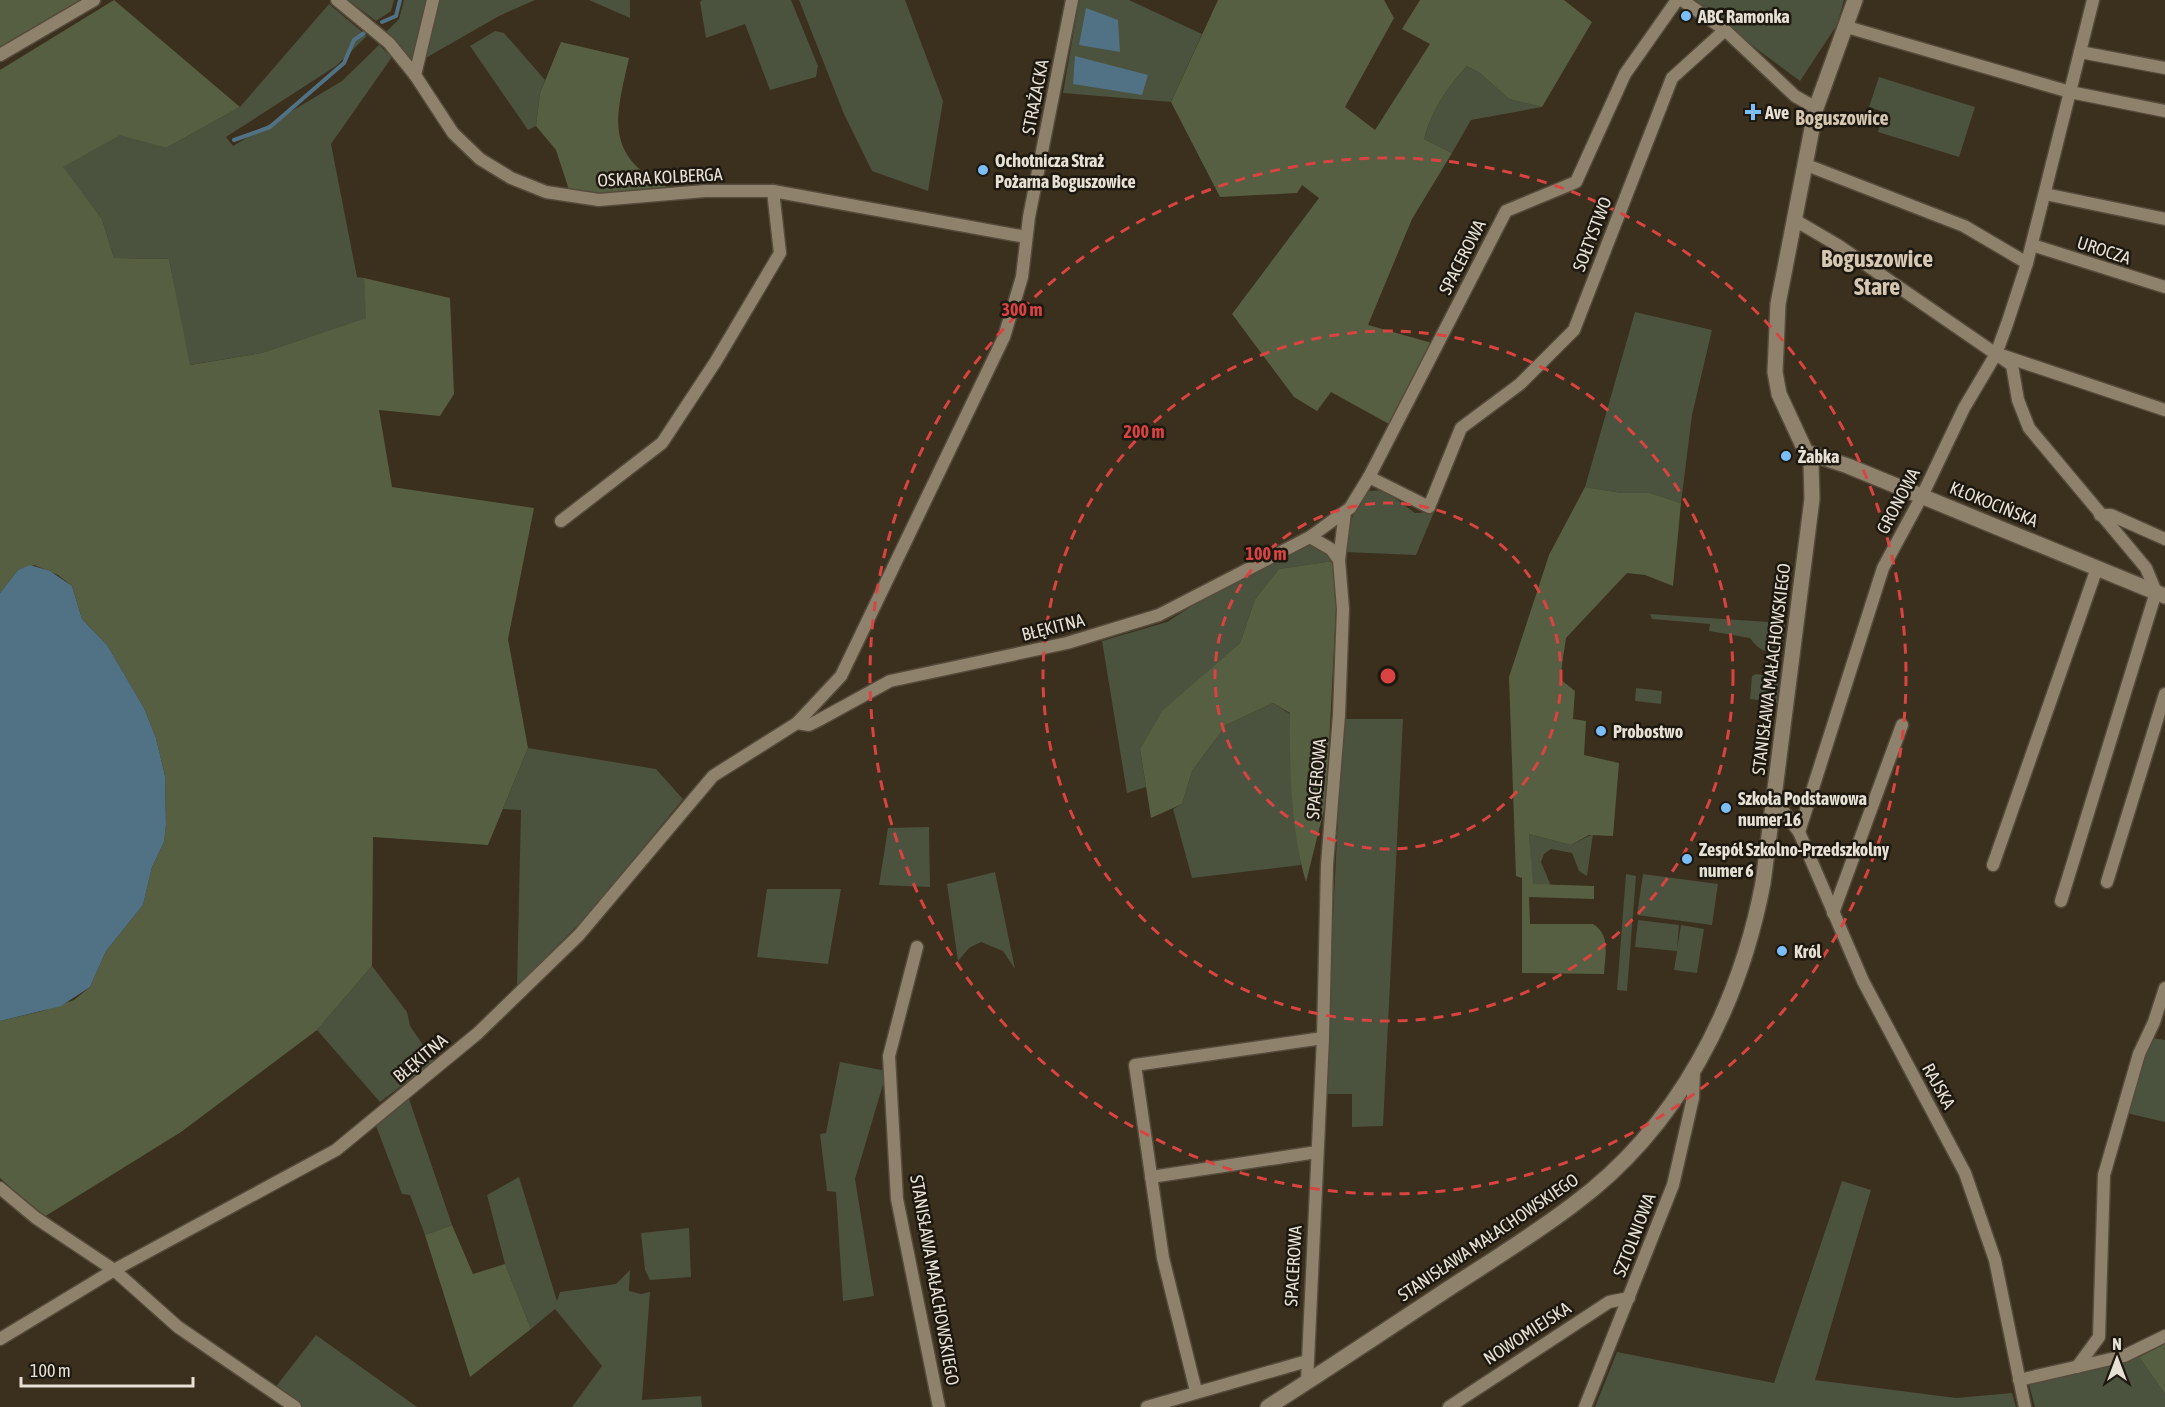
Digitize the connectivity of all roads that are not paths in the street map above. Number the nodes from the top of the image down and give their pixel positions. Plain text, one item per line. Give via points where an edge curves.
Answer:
1 (94, 0) edge
2 (337, 0) edge
3 (433, 0) edge
4 (1072, 0) edge
5 (1677, 0) edge
6 (1682, 0) edge
7 (1856, 0) edge
8 (2093, 0) edge
9 (1847, 27) junction
10 (1725, 30) junction
11 (2080, 52) junction
12 (0, 55) edge
13 (2165, 68) edge
14 (415, 75) junction
15 (2070, 92) junction
16 (1816, 108) junction
17 (2165, 111) edge
18 (1804, 164) junction
19 (773, 191) junction
20 (2045, 194) junction
21 (1793, 219) junction
22 (2165, 219) edge
23 (1026, 237) junction
24 (2032, 245) junction
25 (2027, 263) junction
26 (2165, 287) edge
27 (1996, 354) junction
28 (2165, 410) edge
29 (1806, 452) junction
30 (1369, 477) junction
31 (1922, 496) junction
32 (1345, 512) junction
33 (2100, 515) junction
34 (561, 521) dead end
35 (1310, 537) junction
36 (2165, 539) edge
37 (1339, 560) junction
38 (2097, 568) junction
39 (2160, 594) edge
40 (2165, 694) edge
41 (797, 723) junction
42 (1902, 725) dead end
43 (1775, 800) junction
44 (1799, 832) junction
45 (1993, 865) dead end
46 (2107, 882) dead end
47 (2061, 901) dead end
48 (1833, 913) junction
49 (917, 947) dead end
50 (2165, 988) edge
51 (1323, 1038) junction
52 (1694, 1071) junction
53 (1317, 1152) junction
54 (1151, 1177) junction
55 (0, 1188) edge
56 (114, 1270) junction
57 (1629, 1298) junction
58 (2165, 1336) edge
59 (0, 1339) edge
60 (1307, 1361) junction
61 (2077, 1367) junction
62 (1285, 1369) junction
63 (2019, 1380) junction
64 (1307, 1382) junction
65 (1196, 1391) junction
66 (1288, 1400) edge
67 (295, 1407) edge
68 (939, 1407) edge
69 (1147, 1407) edge
70 (1268, 1407) edge
71 (1449, 1407) edge
72 (1586, 1407) edge
73 (2025, 1407) edge

1 - 12 street
2 - 14 street, OSKARA KOLBERGA via 389,43
3 - 14 street
4 - 23 street, STRAŻACKA
5 - 30 street, SPACEROWA via 1625,74 1576,182 1506,211
6 - 10 street
7 - 9 street, STANISŁAWA MAŁACHOWSKIEGO
8 - 11 street, GRONOWA
9 - 15 street
9 - 16 street, STANISŁAWA MAŁACHOWSKIEGO
10 - 16 street via 1795,96
10 - 30 street, SOŁTYSTWO via 1672,78 1574,330 1520,384 1461,428 1430,507
11 - 13 street
11 - 15 street, GRONOWA
14 - 19 street, OSKARA KOLBERGA via 453,133 480,159 511,178 546,192 599,200 705,191
15 - 17 street
15 - 20 street, GRONOWA
16 - 18 street, STANISŁAWA MAŁACHOWSKIEGO
18 - 21 street, STANISŁAWA MAŁACHOWSKIEGO
18 - 25 street via 1964,226
19 - 23 street, OSKARA KOLBERGA
19 - 34 street via 780,253 716,361 662,443
20 - 22 street
20 - 24 street, GRONOWA
21 - 27 street
21 - 29 street, STANISŁAWA MAŁACHOWSKIEGO via 1778,304 1775,372 1779,394
23 - 41 street, BŁĘKITNA via 1022,277 999,348 841,676
24 - 25 street, GRONOWA
24 - 26 street, UROCZA
25 - 27 street, GRONOWA
27 - 28 street
27 - 31 street, GRONOWA via 1964,408
27 - 33 street via 2012,365 2018,400 2029,428
29 - 31 street, KŁOKOCIŃSKA
29 - 43 street, STANISŁAWA MAŁACHOWSKIEGO via 1813,475 1812,499
30 - 32 street, SPACEROWA
31 - 38 street, KŁOKOCIŃSKA
31 - 44 street, GRONOWA via 1883,568
32 - 35 street, BŁĘKITNA
32 - 37 street, SPACEROWA
33 - 36 street via 2112,515
33 - 39 street via 2146,568
35 - 37 street via 1331,549
35 - 41 street, BŁĘKITNA via 1159,615 1067,643 890,681 809,725
37 - 51 street, SPACEROWA via 1343,609 1327,865
38 - 39 street, KŁOKOCIŃSKA
38 - 45 street
39 - 47 street
40 - 46 street
41 - 56 street, BŁĘKITNA via 714,776 579,935 478,1033 336,1150
42 - 48 street
43 - 44 street, RAJSKA
43 - 52 street, STANISŁAWA MAŁACHOWSKIEGO via 1750,940 1720,1022
44 - 48 street, RAJSKA
48 - 63 street, RAJSKA via 1863,981 1965,1173 1995,1260
49 - 68 street, STANISŁAWA MAŁACHOWSKIEGO via 889,1056 897,1199
50 - 61 street via 2139,1054 2104,1175 2099,1337
51 - 53 street, SPACEROWA
51 - 54 street via 1135,1065
52 - 57 street, SZTOLNIOWA via 1693,1098 1672,1185
52 - 64 street, STANISŁAWA MAŁACHOWSKIEGO via 1625,1159 1575,1203
53 - 54 street
53 - 60 street, SPACEROWA
54 - 65 street via 1163,1258
55 - 56 street via 36,1218
56 - 59 street, BŁĘKITNA
56 - 67 street via 178,1327
57 - 71 street, NOWOMIEJSKA via 1609,1302
57 - 72 street, SZTOLNIOWA
58 - 61 street via 2124,1356
60 - 62 street
60 - 64 street, SPACEROWA
61 - 63 street
62 - 64 street
62 - 65 street
63 - 73 street, RAJSKA
64 - 66 street, STANISŁAWA MAŁACHOWSKIEGO
65 - 69 street
66 - 70 street, STANISŁAWA MAŁACHOWSKIEGO

